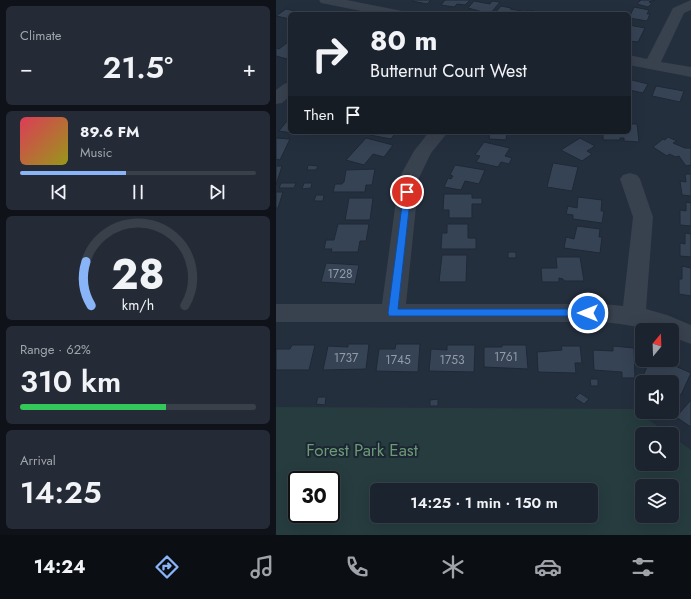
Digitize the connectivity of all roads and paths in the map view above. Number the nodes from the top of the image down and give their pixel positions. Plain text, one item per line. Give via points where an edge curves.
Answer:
1 (326, 0) edge
2 (389, 0) edge
3 (691, 4) edge
4 (375, 12) edge
5 (631, 60) edge
6 (652, 65) junction
7 (691, 72) edge
8 (288, 88) edge
9 (276, 99) edge
10 (437, 134) edge
11 (630, 179) dead end
12 (276, 313) edge
13 (393, 313) junction
14 (634, 316) junction
15 (691, 335) edge

1 - 4 street
2 - 4 street
3 - 6 street via 678,11
5 - 6 street
6 - 7 street
8 - 9 street
10 - 13 street via 423,151 409,178
11 - 14 street via 642,217
12 - 13 street
13 - 14 street via 603,313
14 - 15 street via 659,321

